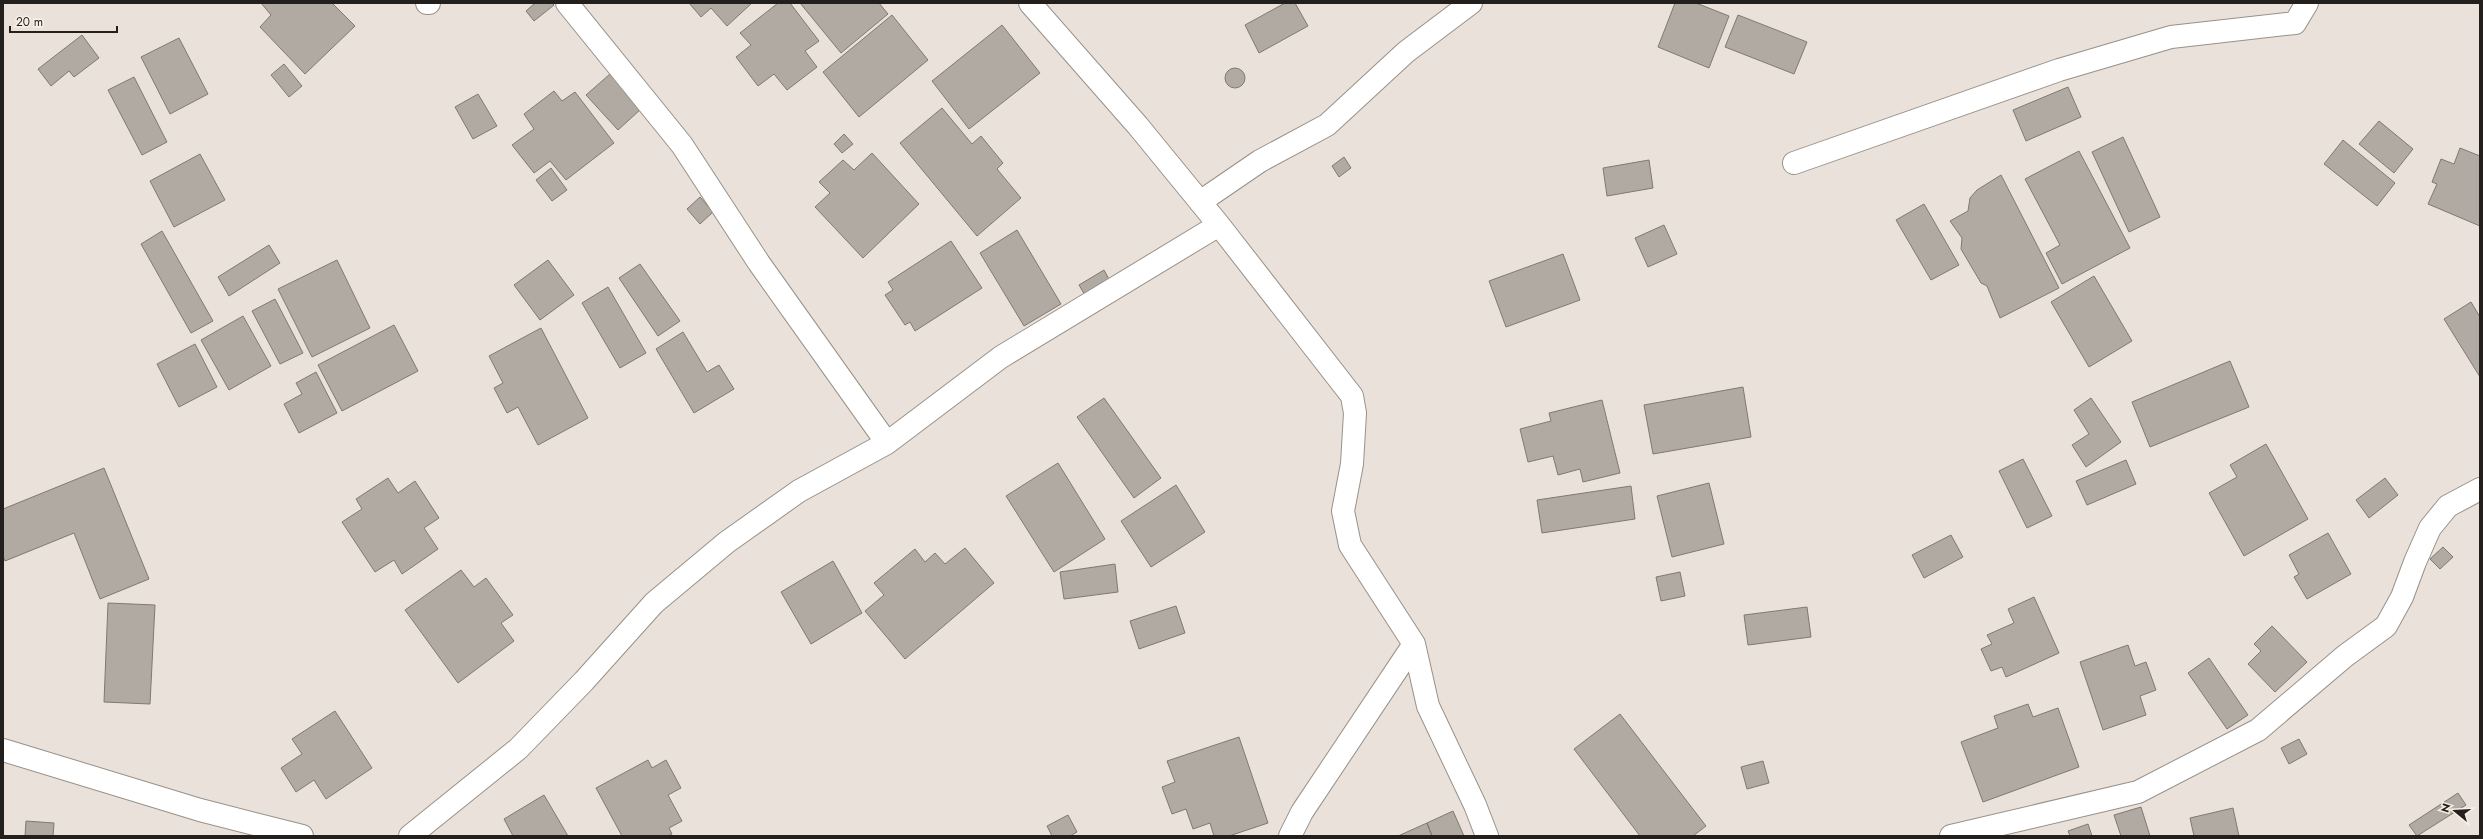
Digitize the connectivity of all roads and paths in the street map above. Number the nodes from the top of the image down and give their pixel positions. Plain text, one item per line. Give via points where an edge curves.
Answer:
1 (567, 3) edge
2 (1030, 3) edge
3 (1471, 3) edge
4 (2307, 3) edge
5 (1794, 163) dead end
6 (1200, 202) junction
7 (1219, 225) junction
8 (887, 443) junction
9 (2480, 489) edge
10 (1414, 644) junction
11 (3, 750) edge
12 (271, 832) edge
13 (302, 836) edge
14 (410, 836) edge
15 (1290, 836) edge
16 (1487, 836) edge
17 (1951, 836) edge

1 - 8 street via 682,145 759,263
2 - 6 street via 1138,126
3 - 6 street via 1406,52 1327,125 1260,161
4 - 5 street via 2295,23 2171,37 2059,70
6 - 7 street
7 - 8 street via 1001,357
7 - 10 street via 1352,396 1355,413 1352,464 1343,511 1350,545
8 - 14 street via 799,491 727,542 654,603 584,682 518,749
9 - 17 street via 2448,506 2430,528 2402,597 2386,626 2345,656 2258,730 2138,792
10 - 15 street via 1302,812
10 - 16 street via 1428,706
11 - 12 street
12 - 13 street

